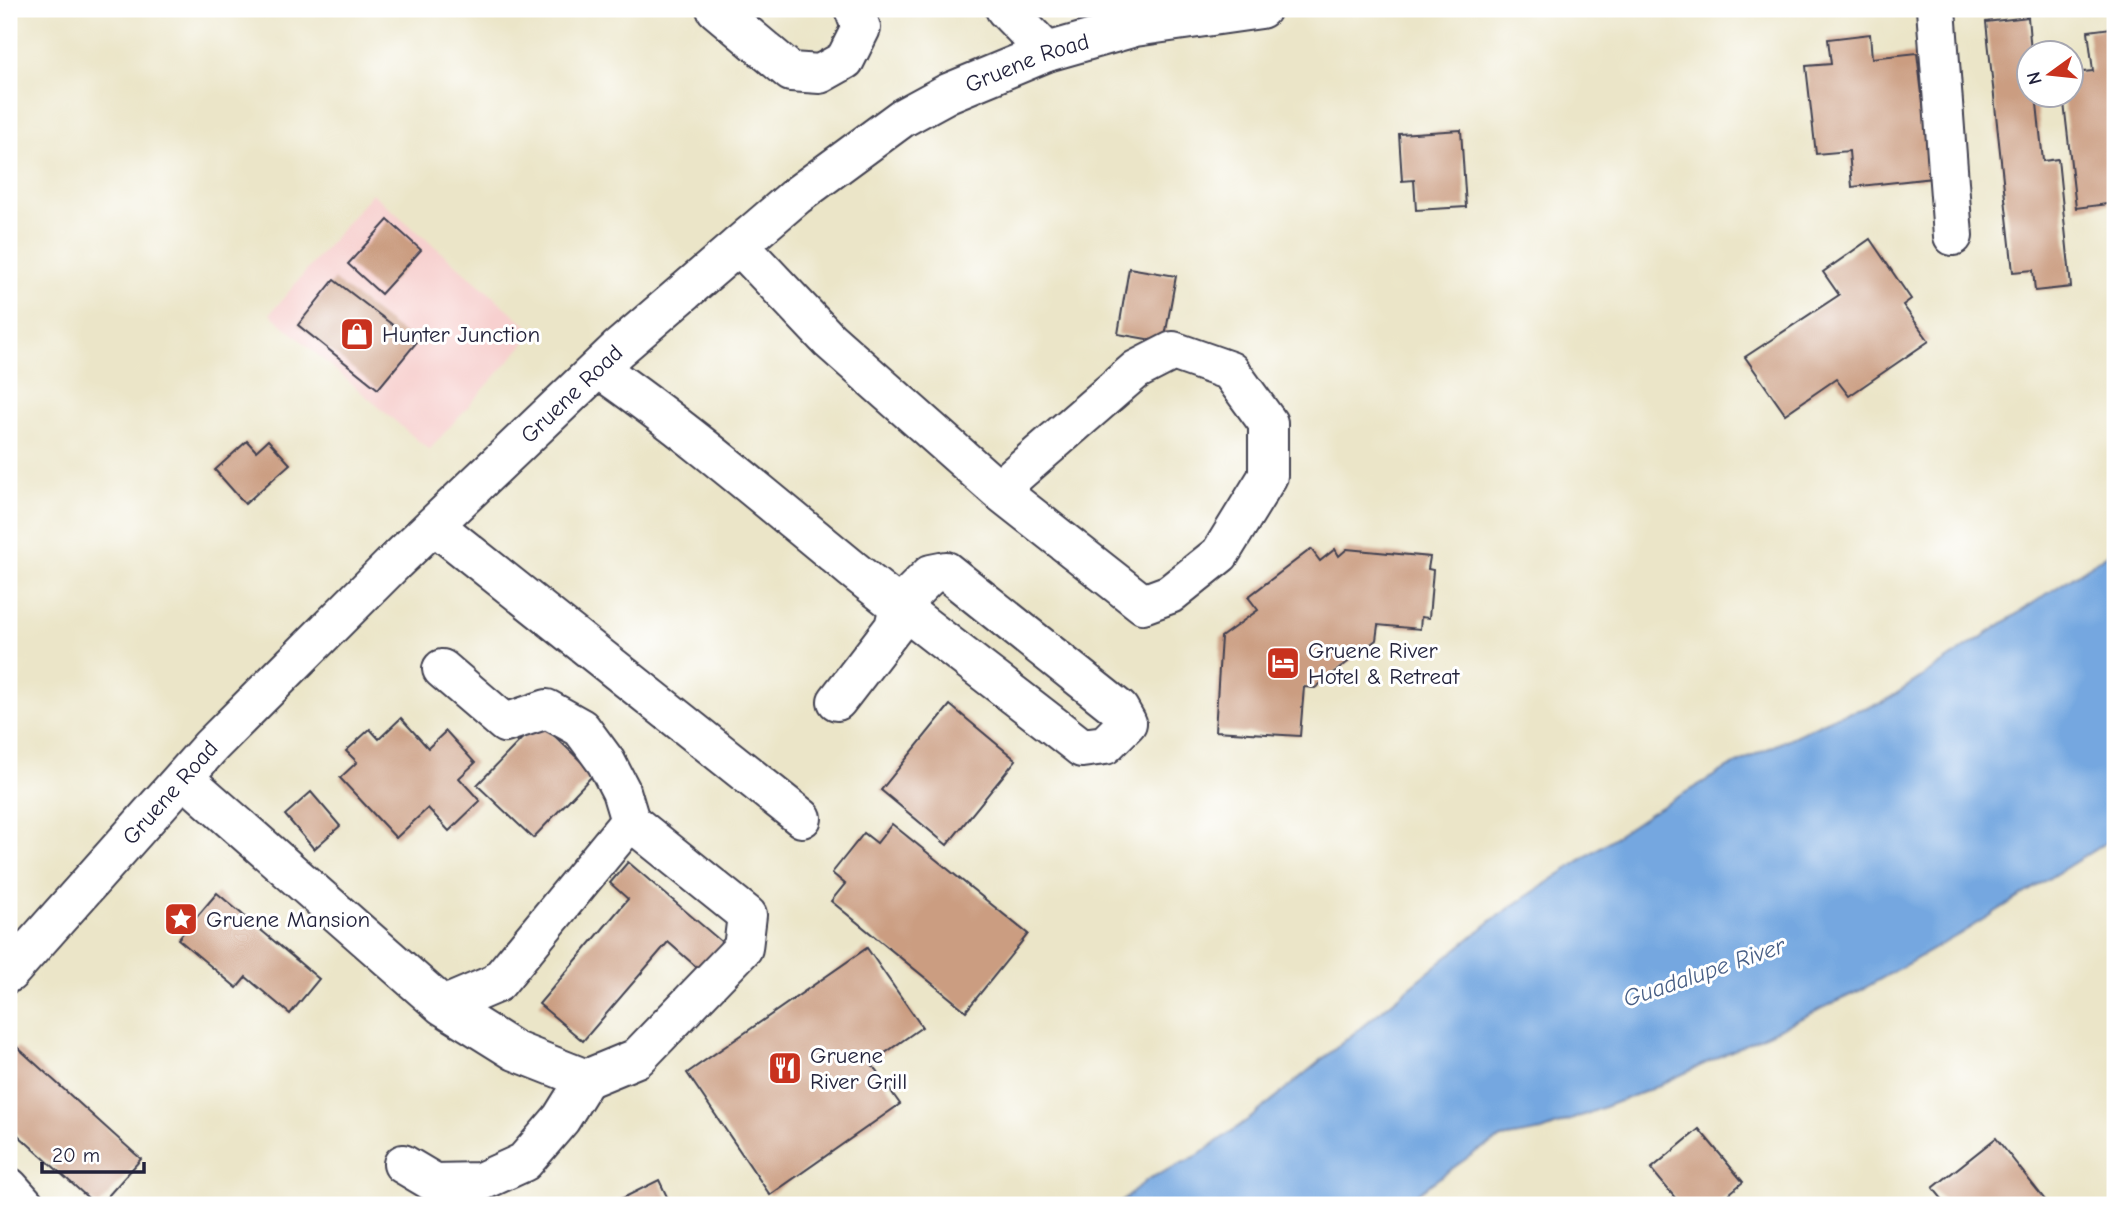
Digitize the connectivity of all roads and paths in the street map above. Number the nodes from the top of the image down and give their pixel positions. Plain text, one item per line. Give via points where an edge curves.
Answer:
1 (716, 9) edge
2 (854, 9) edge
3 (1005, 9) edge
4 (1261, 9) edge
5 (1936, 9) edge
6 (1047, 52) junction
7 (1953, 236) dead end
8 (739, 245) junction
9 (598, 369) junction
10 (998, 490) junction
11 (434, 524) junction
12 (899, 606) junction
13 (442, 669) dead end
14 (837, 701) dead end
15 (184, 778) junction
16 (802, 818) dead end
17 (629, 821) junction
18 (9, 973) edge
19 (443, 1006) junction
20 (586, 1079) junction
21 (403, 1164) dead end
22 (9, 1187) edge
23 (24, 1205) edge

1 - 2 street via 791,72 820,74 845,61 861,28
3 - 6 street
4 - 6 street, Gruene Road via 1135,27
5 - 7 street
6 - 8 street, Gruene Road via 948,93 902,118 796,196
8 - 9 street, Gruene Road
8 - 10 street via 830,340
9 - 11 street, Gruene Road
9 - 12 street via 654,407
10 - 10 street via 1143,604 1170,594 1220,554 1268,476 1268,424 1230,371 1173,351 1136,370
11 - 15 street, Gruene Road
11 - 16 street
12 - 12 street via 1082,748 1105,745 1127,723 1119,709 946,571 931,574
12 - 14 street via 894,627
13 - 17 street via 505,723 547,709 581,728 621,791
15 - 18 street, Gruene Road
15 - 19 street
17 - 19 street via 497,984
17 - 20 street via 747,915 743,948 637,1058
19 - 20 street via 515,1051
20 - 21 street via 561,1119 524,1162 480,1182 435,1183
22 - 23 street

